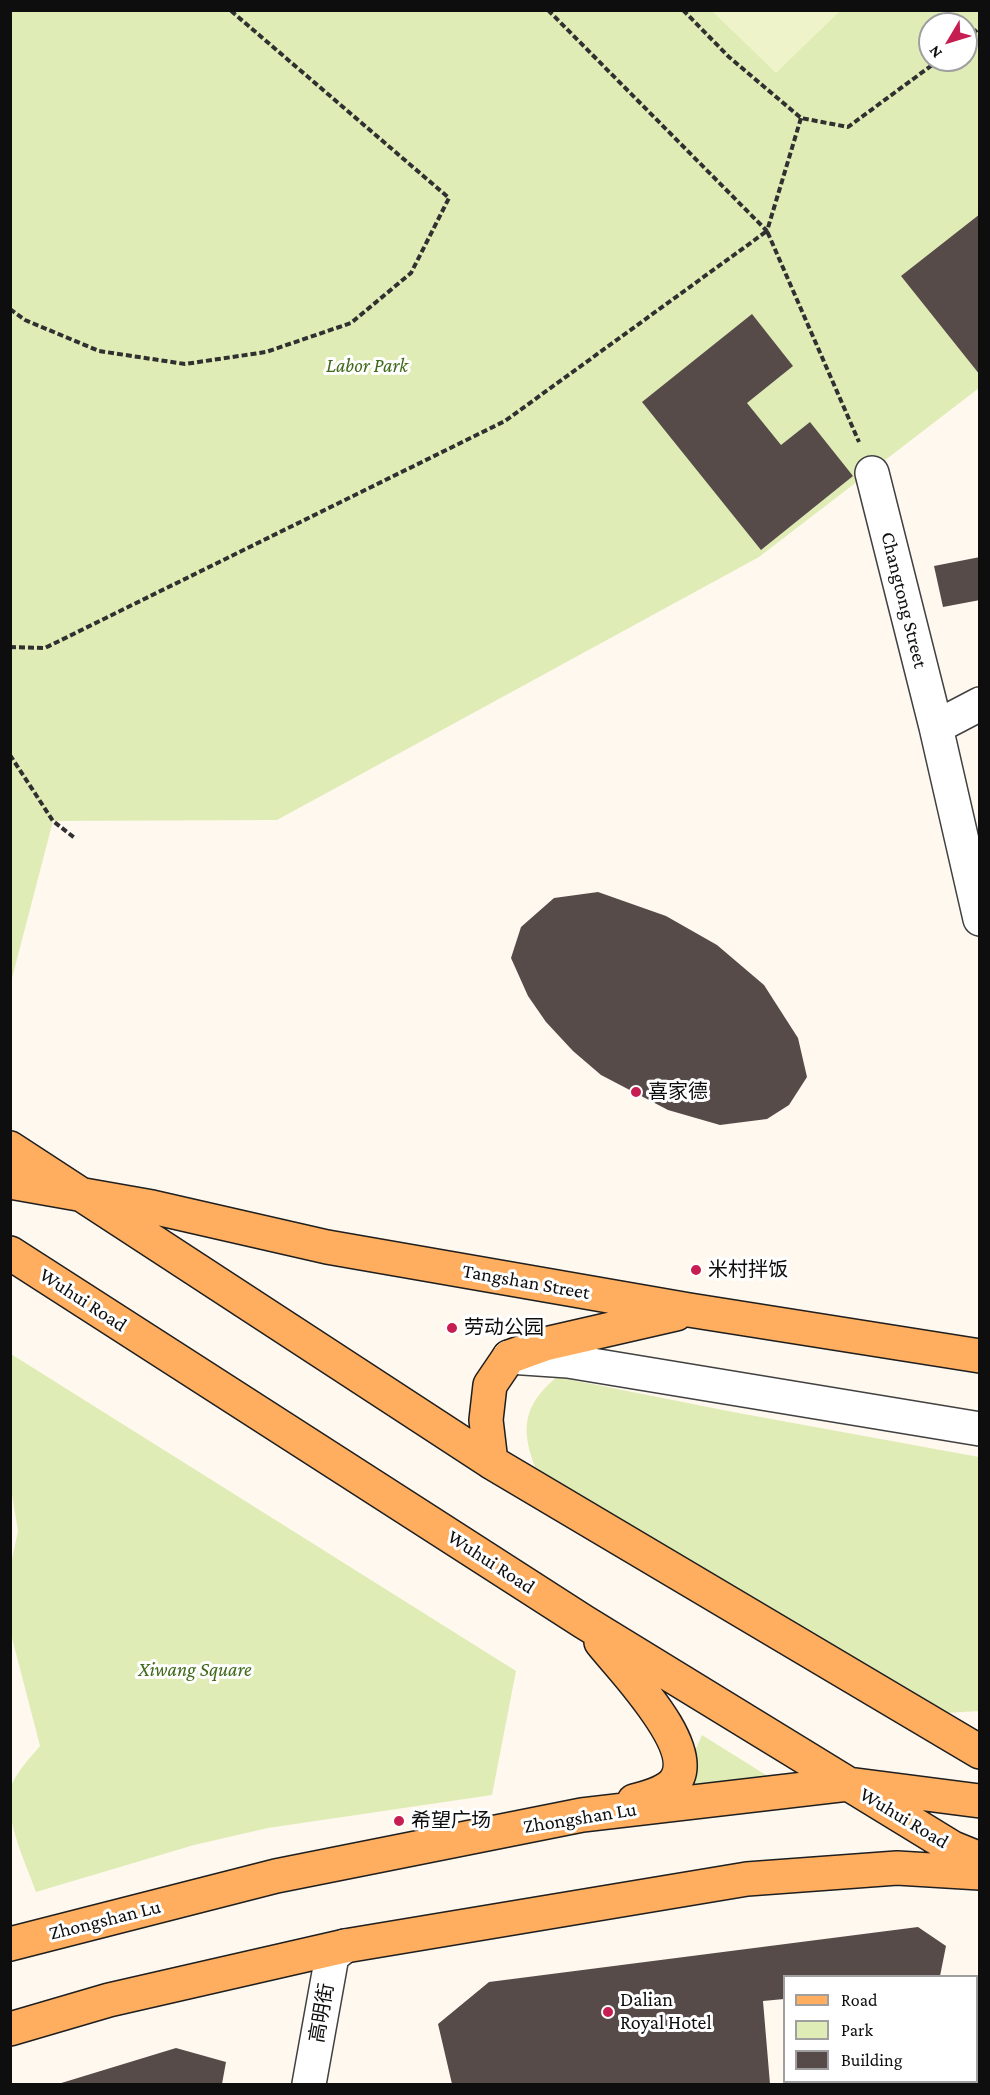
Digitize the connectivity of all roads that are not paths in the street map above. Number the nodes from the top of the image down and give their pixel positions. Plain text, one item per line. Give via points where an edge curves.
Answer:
1 (872, 472) road end
2 (980, 704) edge
3 (936, 727) junction
4 (980, 919) edge
5 (10, 1148) edge
6 (10, 1182) edge
7 (76, 1192) junction
8 (10, 1253) edge
9 (689, 1310) junction
10 (980, 1356) edge
11 (508, 1357) junction
12 (980, 1429) edge
13 (491, 1462) junction
14 (584, 1622) junction
15 (980, 1752) edge
16 (848, 1784) junction
17 (980, 1801) edge
18 (582, 1815) junction
19 (980, 1859) edge
20 (980, 1873) edge
21 (10, 1944) edge
22 (345, 1946) junction
23 (10, 2029) edge
24 (309, 2085) edge

1 - 3 street, Changtong Street
2 - 3 street
3 - 4 street, Changtong Street
5 - 7 main road
6 - 7 main road
7 - 9 main road, Tangshan Street via 327,1247
7 - 13 main road
8 - 14 main road, Wuhui Road
9 - 10 main road, Tangshan Street
9 - 11 main road via 545,1344
11 - 12 street via 568,1361
11 - 13 main road via 490,1385 486,1420
13 - 15 main road
14 - 16 main road, Wuhui Road
14 - 18 main road via 656,1710 675,1739 681,1765 673,1784 653,1796
16 - 17 main road, Zhongshan Lu
16 - 18 main road, Zhongshan Lu
16 - 19 main road, Wuhui Road via 953,1848
18 - 21 main road, Zhongshan Lu via 276,1876
20 - 22 main road via 897,1868 747,1879
22 - 23 main road via 109,2000
22 - 24 street, 高明街 via 332,1956

